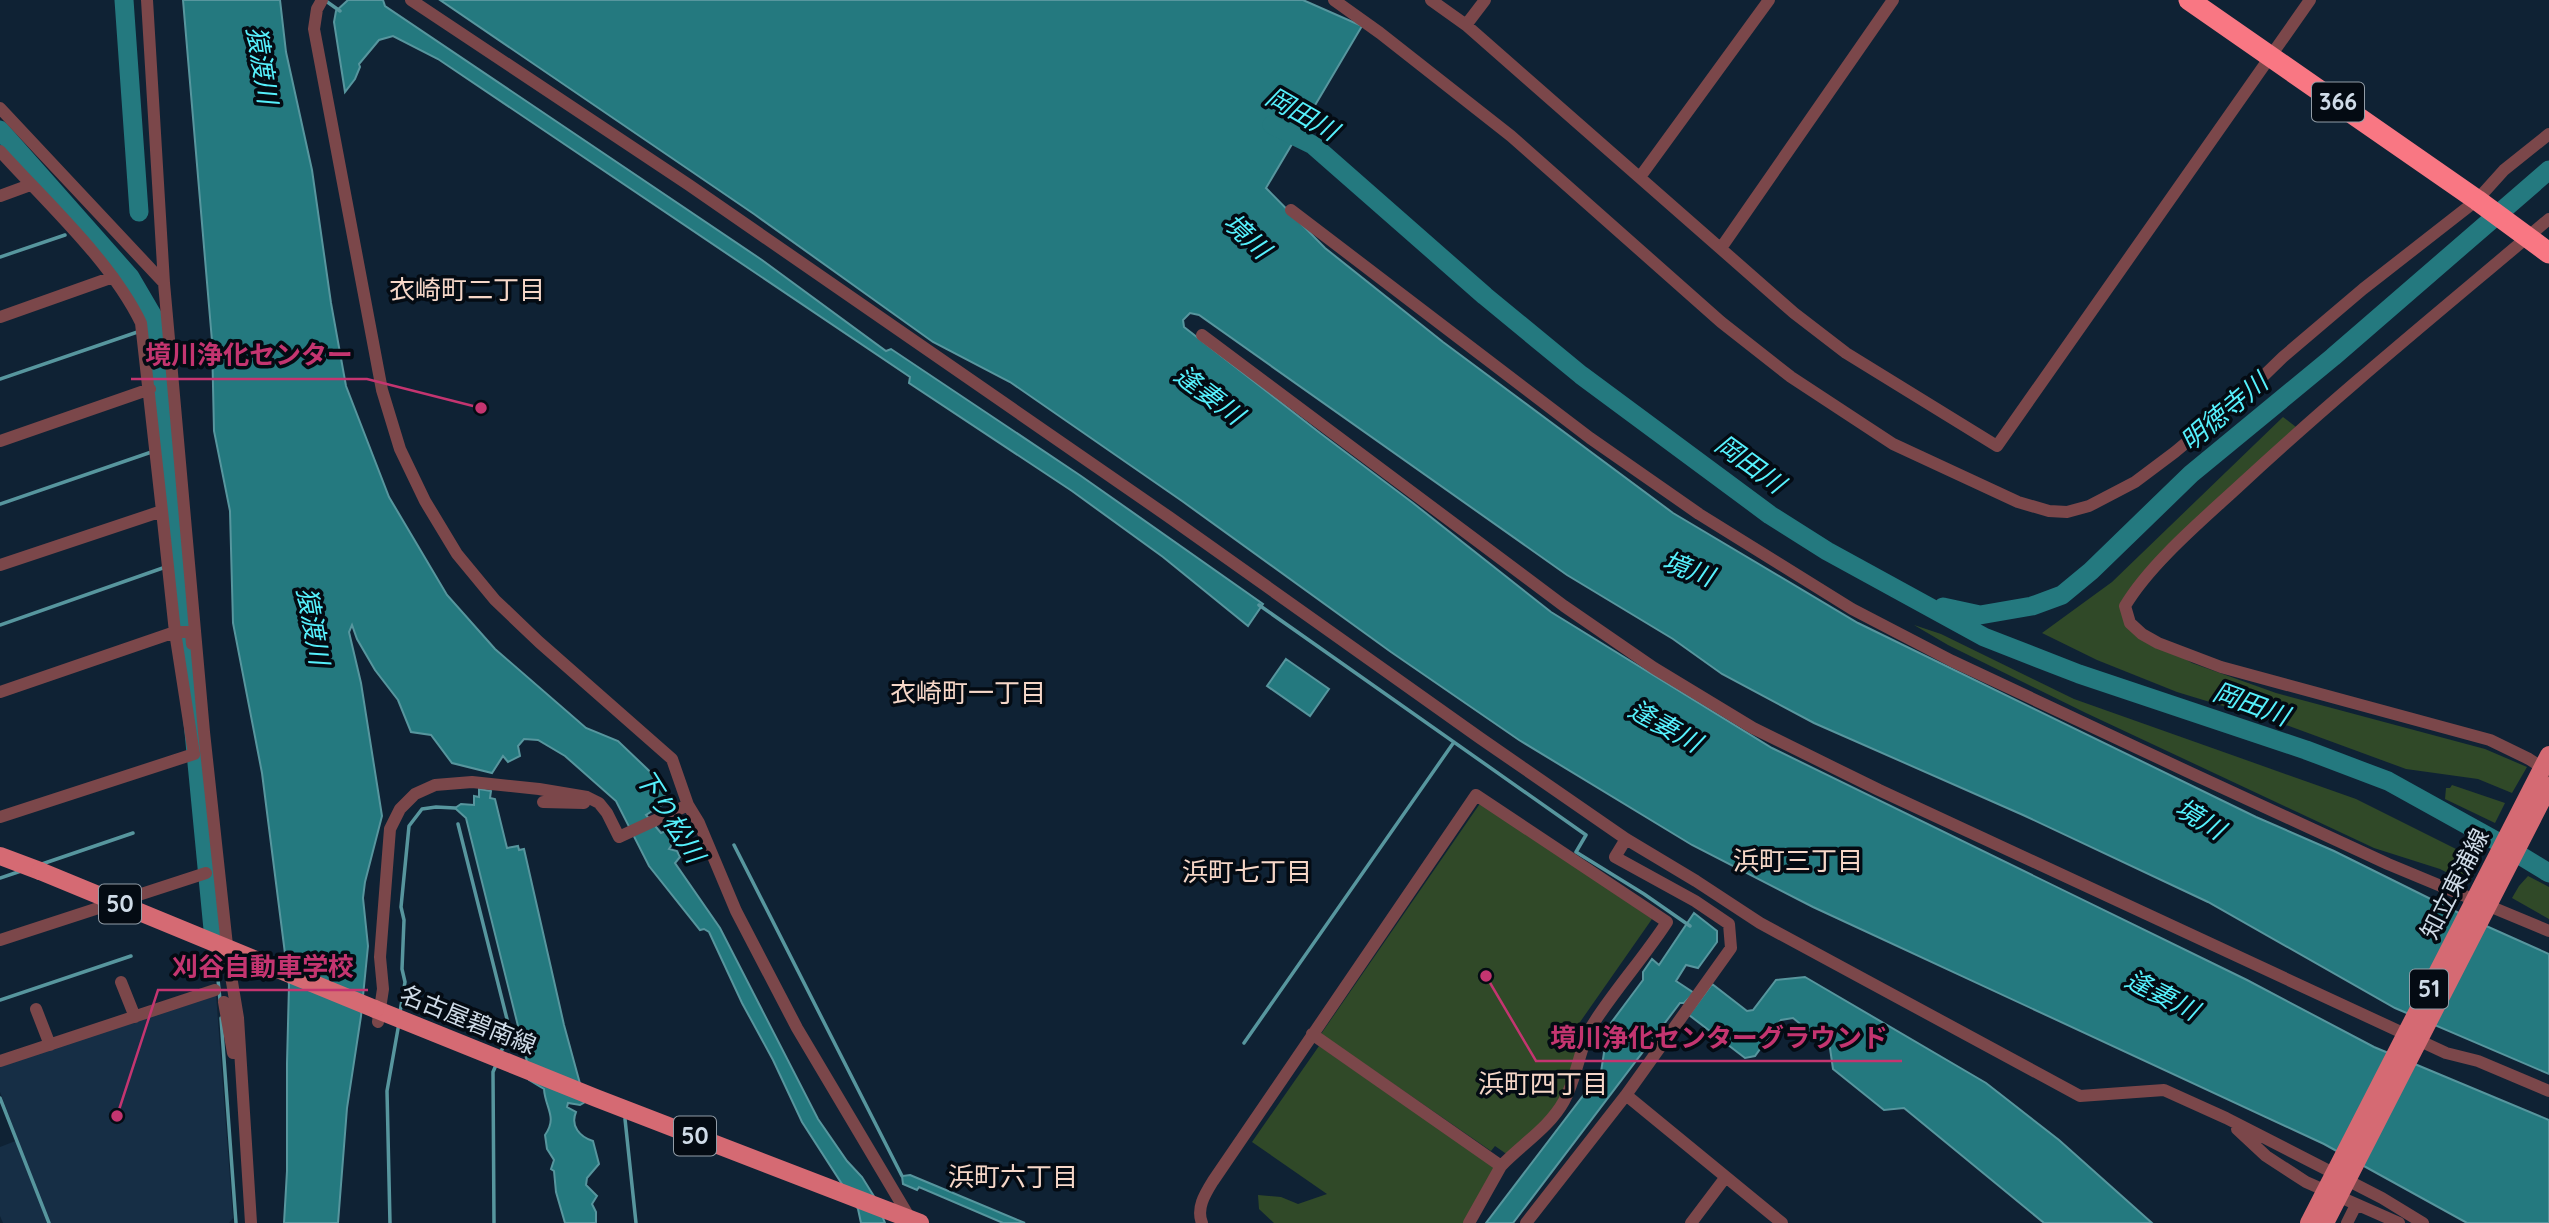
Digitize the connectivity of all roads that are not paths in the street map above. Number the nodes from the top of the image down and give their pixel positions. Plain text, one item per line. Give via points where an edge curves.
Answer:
1 (147, 0) edge
2 (411, 0) edge
3 (1334, 0) edge
4 (1432, 0) edge
5 (1485, 0) edge
6 (1769, 0) edge
7 (1893, 0) edge
8 (2189, 0) edge
9 (2311, 0) edge
10 (320, 2) edge
11 (1466, 25) junction
12 (2273, 56) junction
13 (0, 108) edge
14 (2549, 134) edge
15 (0, 152) edge
16 (1640, 177) junction
17 (30, 185) junction
18 (0, 196) edge
19 (2482, 203) junction
20 (1291, 210) dead end
21 (2549, 219) edge
22 (2521, 232) junction
23 (1721, 248) junction
24 (2549, 253) edge
25 (113, 277) junction
26 (164, 283) junction
27 (0, 317) edge
28 (1202, 335) dead end
29 (150, 389) junction
30 (0, 440) edge
31 (162, 511) junction
32 (0, 565) edge
33 (175, 632) junction
34 (200, 679) junction
35 (0, 692) edge
36 (2549, 755) edge
37 (2549, 772) edge
38 (2549, 786) edge
39 (543, 802) dead end
40 (599, 803) junction
41 (684, 807) junction
42 (0, 817) edge
43 (1626, 839) junction
44 (0, 856) edge
45 (206, 873) dead end
46 (2549, 931) edge
47 (0, 940) edge
48 (121, 982) dead end
49 (215, 989) dead end
50 (224, 1002) dead end
51 (36, 1009) dead end
52 (386, 1016) junction
53 (135, 1017) junction
54 (1312, 1034) junction
55 (50, 1045) junction
56 (0, 1061) edge
57 (242, 1072) junction
58 (2549, 1091) edge
59 (1626, 1095) junction
60 (2225, 1118) junction
61 (1501, 1166) junction
62 (1726, 1178) junction
63 (2356, 1205) junction
64 (910, 1220) edge
65 (251, 1223) edge
66 (1202, 1223) edge
67 (1469, 1223) edge
68 (1526, 1223) edge
69 (1691, 1223) edge
70 (1782, 1223) edge
71 (2309, 1223) edge
72 (2325, 1223) edge
73 (2347, 1223) edge
74 (2399, 1223) edge
75 (2423, 1223) edge

1 - 26 street
2 - 43 street via 701,192
3 - 19 street via 1511,136 1711,313 1791,377 1893,444 2018,502 2049,511 2081,510 2136,482 2363,289
4 - 11 street
5 - 11 street
6 - 16 street
7 - 23 street
8 - 12 highway, 366
9 - 12 street
10 - 41 street via 314,29 382,390 400,449 457,554 495,600 539,642 672,759
11 - 16 street
12 - 19 highway, 366
12 - 23 street via 1997,446 1846,353
13 - 26 street
14 - 19 street via 2504,170
15 - 17 street
16 - 23 street
17 - 18 street
17 - 25 street
19 - 22 highway, 366
20 - 46 street via 1590,438 1699,514 1852,609 2219,786
21 - 22 street
22 - 24 highway, 366
22 - 37 street via 2270,457 2157,565 2124,606 2130,623 2158,643 2221,667 2490,740
25 - 27 street
25 - 29 street via 141,323
26 - 34 street
28 - 58 street via 1595,629 1753,728 2435,1048
29 - 30 street
29 - 31 street
31 - 32 street
31 - 33 street
33 - 34 street via 191,632
33 - 35 street
33 - 42 street via 194,754
34 - 57 street
36 - 71 main road, 知立東浦線 / 51, bridge
38 - 72 main road, 知立東浦線 / 51, bridge
39 - 40 street
40 - 41 street via 620,837
40 - 52 street via 587,797 472,782 435,785 415,794 400,809 390,829 380,957
41 - 64 street via 699,823 736,911 797,1028
43 - 59 street via 1615,857 1729,925 1731,948
43 - 60 street via 1759,923 2080,1096 2164,1090
44 - 52 main road, 名古屋碧南線 / 50, bridge
45 - 47 street
48 - 53 street
49 - 53 street
50 - 57 street via 234,1060
51 - 55 street
52 - 64 main road, 名古屋碧南線 / 50
53 - 55 street
54 - 61 street
54 - 61 street via 1476,795 1667,922 1594,1023 1563,1103 1537,1135
54 - 66 street via 1202,1200
55 - 56 street
57 - 65 street
59 - 62 street
59 - 68 street
60 - 63 street via 2266,1156 2306,1182
60 - 75 street
61 - 67 street
62 - 69 street
62 - 70 street
63 - 73 street
63 - 74 street

